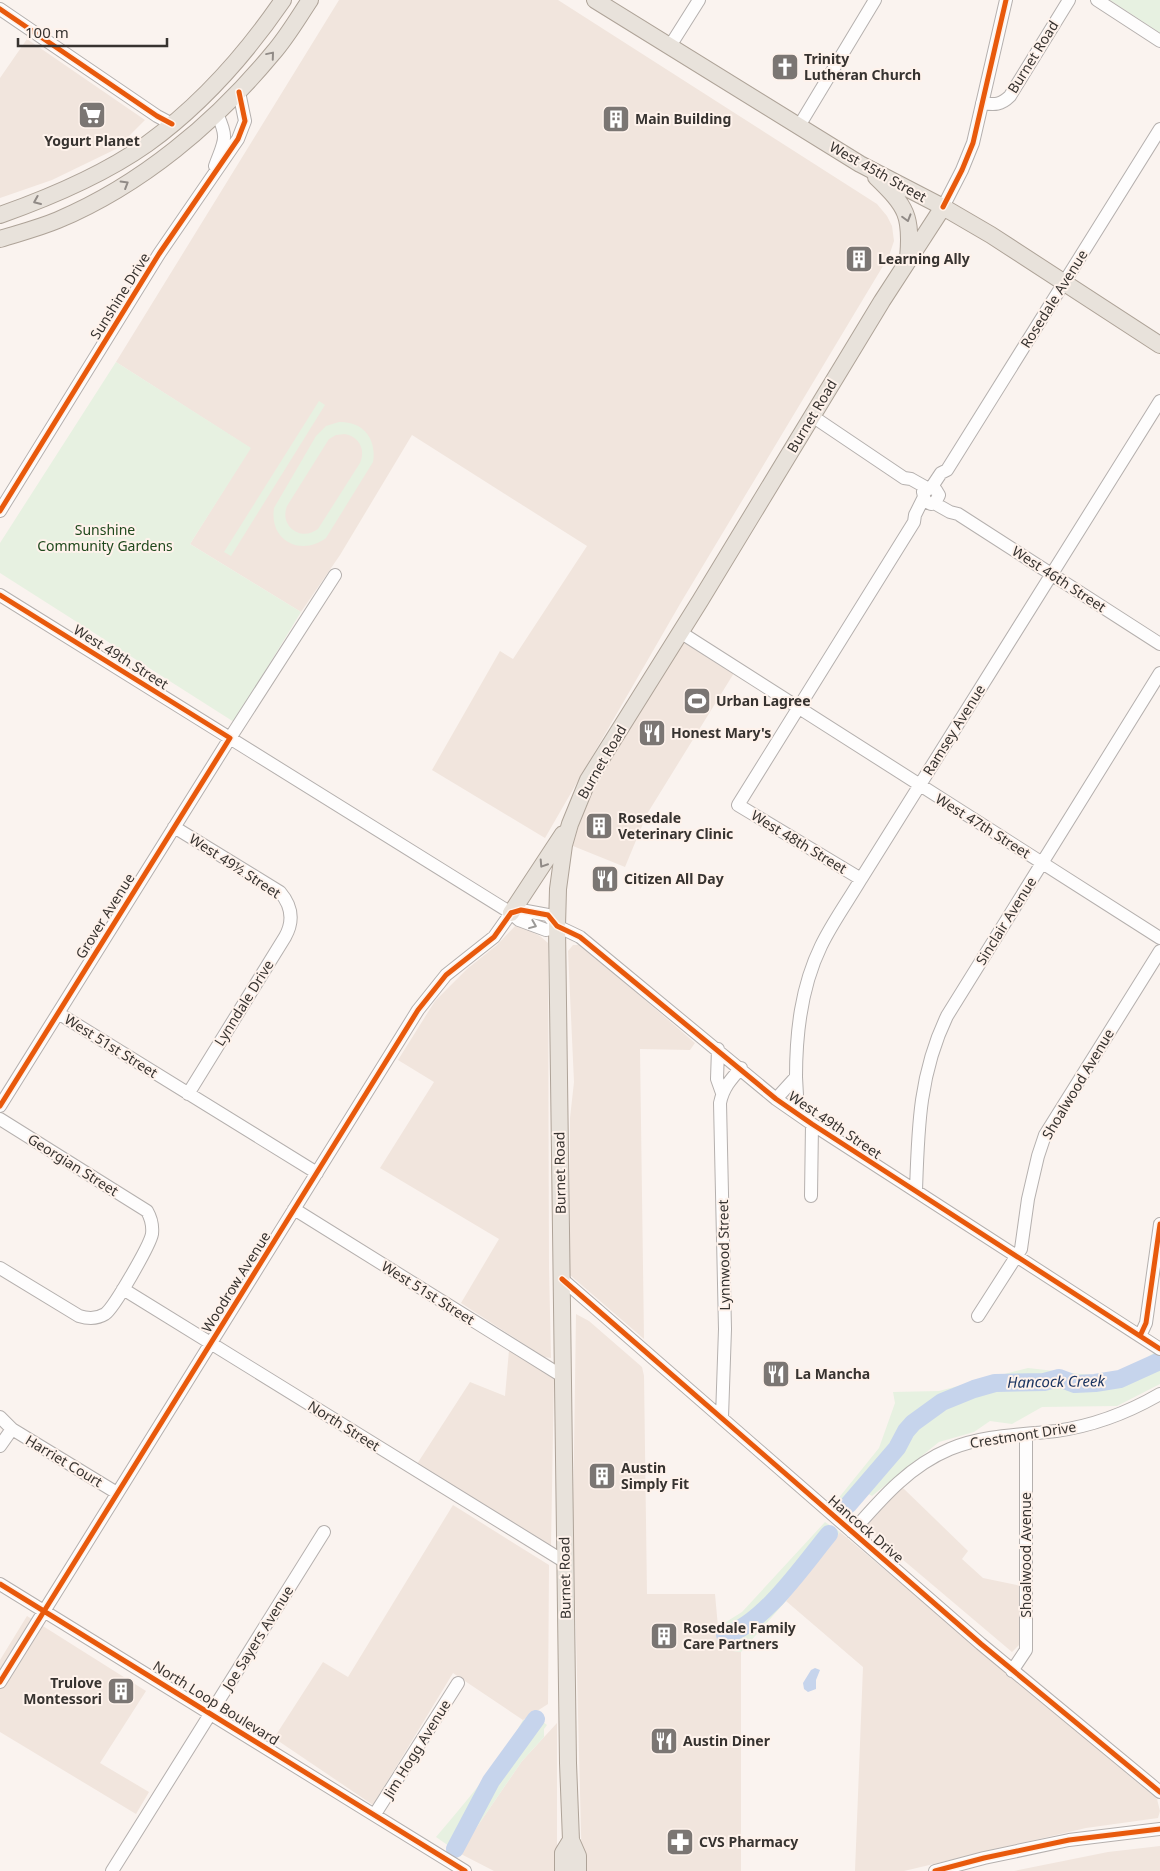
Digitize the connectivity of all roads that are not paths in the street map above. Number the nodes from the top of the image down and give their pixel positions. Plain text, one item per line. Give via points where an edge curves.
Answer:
1 (283, 0) edge
2 (310, 0) edge
3 (596, 0) edge
4 (699, 0) edge
5 (875, 0) edge
6 (1006, 0) edge
7 (1069, 0) edge
8 (1097, 0) edge
9 (0, 9) edge
10 (1160, 41) edge
11 (670, 46) junction
12 (222, 78) junction
13 (239, 92) junction
14 (982, 103) junction
15 (217, 114) junction
16 (167, 124) junction
17 (799, 126) junction
18 (1160, 128) edge
19 (866, 167) junction
20 (210, 178) junction
21 (73, 186) junction
22 (943, 207) junction
23 (82, 208) junction
24 (0, 215) edge
25 (0, 239) edge
26 (908, 259) junction
27 (1064, 283) junction
28 (1160, 345) edge
29 (1160, 401) edge
30 (812, 416) junction
31 (931, 496) junction
32 (0, 511) edge
33 (1052, 574) junction
34 (336, 575) dead end
35 (0, 595) edge
36 (680, 632) junction
37 (1160, 644) edge
38 (1160, 672) edge
39 (800, 707) junction
40 (230, 738) junction
41 (919, 786) junction
42 (738, 805) joint
43 (570, 824) junction
44 (174, 827) junction
45 (1042, 864) junction
46 (861, 879) junction
47 (290, 910) joint
48 (511, 913) junction
49 (557, 926) junction
50 (1160, 938) edge
51 (1160, 951) edge
52 (58, 1013) junction
53 (718, 1049) junction
54 (741, 1068) junction
55 (796, 1077) junction
56 (722, 1093) junction
57 (188, 1094) junction
58 (776, 1099) junction
59 (0, 1106) edge
60 (798, 1114) junction
61 (0, 1119) edge
62 (812, 1124) junction
63 (316, 1173) junction
64 (916, 1192) junction
65 (811, 1196) dead end
66 (294, 1210) junction
67 (1160, 1224) edge
68 (1016, 1257) junction
69 (0, 1268) edge
70 (562, 1279) junction
71 (123, 1289) junction
72 (978, 1316) dead end
73 (1140, 1336) junction
74 (211, 1344) junction
75 (1160, 1349) edge
76 (562, 1376) junction
77 (1160, 1394) edge
78 (0, 1417) edge
79 (722, 1417) junction
80 (12, 1429) junction
81 (1026, 1434) junction
82 (0, 1446) edge
83 (117, 1493) junction
84 (324, 1532) dead end
85 (852, 1532) junction
86 (565, 1562) junction
87 (0, 1584) edge
88 (44, 1611) junction
89 (1012, 1671) junction
90 (0, 1682) edge
91 (458, 1683) dead end
92 (211, 1713) junction
93 (1160, 1792) edge
94 (375, 1814) junction
95 (1160, 1829) edge
96 (571, 1840) junction
97 (112, 1871) edge
98 (465, 1871) edge
99 (563, 1871) edge
100 (578, 1871) edge
101 (934, 1871) edge

1 - 12 main road
13 -> 2 main road via 274,52
3 - 11 main road, West 45th Street
4 - 11 street
5 - 17 street
6 - 14 street
7 - 14 street, Burnet Road via 1010,96 1003,103
8 - 10 street
9 - 16 street
11 - 17 main road, West 45th Street
12 - 15 main road
12 - 16 main road
13 - 15 main road
13 - 20 street, Sunshine Drive via 245,114 244,128
14 - 22 street, Burnet Road via 969,154
15 - 20 street, Sunshine Drive via 225,140
23 -> 15 main road via 137,177
16 - 21 main road via 147,144
17 - 19 main road, West 45th Street
18 - 27 street, Rosedale Avenue
19 - 22 main road, West 45th Street
19 -> 26 main road via 904,209 909,226
20 - 32 street, Sunshine Drive via 159,254
21 - 23 main road
21 -> 24 main road
22 - 26 main road, Burnet Road
22 - 27 main road, West 45th Street
23 - 25 main road via 58,220
26 - 30 main road, Burnet Road
27 - 28 main road, West 45th Street
27 - 31 street, Rosedale Avenue via 947,470 941,473
29 - 33 street, Ramsey Avenue
30 - 31 street, West 46th Street via 904,478 908,485
30 - 36 main road, Burnet Road
31 - 33 street, West 46th Street via 953,506 958,514
31 - 39 street, Rosedale Avenue via 920,519 914,522
33 - 37 street, West 46th Street
33 - 41 street, Ramsey Avenue
34 - 40 street, Grover Avenue
35 - 40 street, West 49th Street
36 - 39 street, West 47th Street
36 - 43 main road, Burnet Road via 588,780
38 - 45 street, Sinclair Avenue
39 - 41 street, West 47th Street
39 - 42 street, Rosedale Avenue
40 - 44 street, Grover Avenue
40 - 48 street, West 49th Street
41 - 45 street, West 47th Street
41 - 46 street, Ramsey Avenue
42 - 46 street, West 48th Street
43 -> 48 main road
43 - 49 main road, Burnet Road via 560,866
44 - 47 street, West 49½ Street via 280,892
44 - 52 street, Grover Avenue
45 - 50 street, West 47th Street
45 - 64 street, Sinclair Avenue via 947,1016 934,1047 922,1102
46 - 55 street, Ramsey Avenue via 810,971 798,1026
47 - 57 street, Lynndale Drive via 289,931
48 - 49 street, West 49th Street via 546,930
48 - 63 street, Woodrow Avenue via 494,937 446,975 423,1004
49 - 53 street, West 49th Street via 580,937
49 - 70 main road, Burnet Road
51 - 68 street, Shoalwood Avenue via 1045,1135 1028,1199 1022,1249
52 - 57 street, West 51st Street
52 - 59 street, Grover Avenue
53 - 54 street, West 49th Street
53 - 56 street, Lynnwood Street via 717,1079
54 - 56 street
54 - 58 street, West 49th Street
55 - 58 street
55 - 60 street, Ramsey Avenue
56 - 79 street, Lynnwood Street via 726,1328
57 - 63 street, West 51st Street
58 - 60 street, West 49th Street
60 - 62 street, West 49th Street
61 - 71 street, Georgian Street via 147,1212 152,1222 151,1238
62 - 64 street, West 49th Street
62 - 65 street
63 - 66 street, Woodrow Avenue
64 - 68 street, West 49th Street
66 - 74 street, Woodrow Avenue
66 - 76 street, West 51st Street
67 - 73 street via 1146,1323
68 - 72 street, Shoalwood Avenue
68 - 73 street, West 49th Street
69 - 71 street via 74,1314 86,1318 104,1315
70 - 76 main road, Burnet Road
70 - 79 street, Hancock Drive
71 - 74 street, North Street
73 - 75 street, West 49th Street
74 - 83 street, Woodrow Avenue
74 - 86 street, North Street
76 - 86 main road, Burnet Road
77 - 81 street, Crestmont Drive via 1095,1422 1058,1431
78 - 80 street, Harriet Court
79 - 85 street, Hancock Drive
80 - 82 street, Harriet Court
80 - 83 street, Harriet Court
81 - 85 street, Crestmont Drive via 977,1440 934,1456 885,1494
81 - 89 street, Shoalwood Avenue via 1026,1650
83 - 88 street, Woodrow Avenue
84 - 92 street, Joe Sayers Avenue
85 - 89 street, Hancock Drive
86 - 96 main road, Burnet Road
87 - 88 street, North Loop Boulevard
88 - 90 street, Woodrow Avenue
88 - 92 street, North Loop Boulevard
89 - 93 street, Hancock Drive
91 - 94 street, Jim Hogg Avenue
92 - 94 street, North Loop Boulevard
92 - 97 street, Joe Sayers Avenue
94 - 98 street, North Loop Boulevard
95 - 101 street via 1069,1840
96 - 99 main road, Burnet Road via 563,1853
96 - 100 main road, Burnet Road via 578,1856

